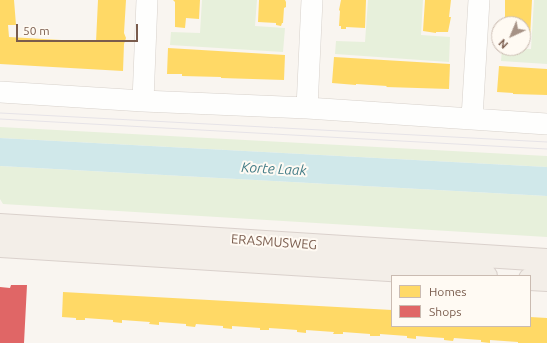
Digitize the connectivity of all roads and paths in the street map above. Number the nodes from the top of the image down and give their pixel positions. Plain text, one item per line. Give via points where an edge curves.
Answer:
1 (147, 0) edge
2 (312, 0) edge
3 (479, 0) edge
4 (0, 92) edge
5 (143, 101) junction
6 (307, 108) junction
7 (472, 118) junction
8 (547, 124) edge
9 (0, 225) edge
10 (0, 246) edge
11 (547, 260) edge
12 (470, 275) edge
13 (531, 279) edge
14 (547, 280) edge

1 - 5 street
2 - 6 street
3 - 7 street
4 - 5 street
5 - 6 street
6 - 7 street
7 - 8 street
9 - 11 main road, ERASMUSWEG
10 - 12 main road, ERASMUSWEG
13 - 14 main road

